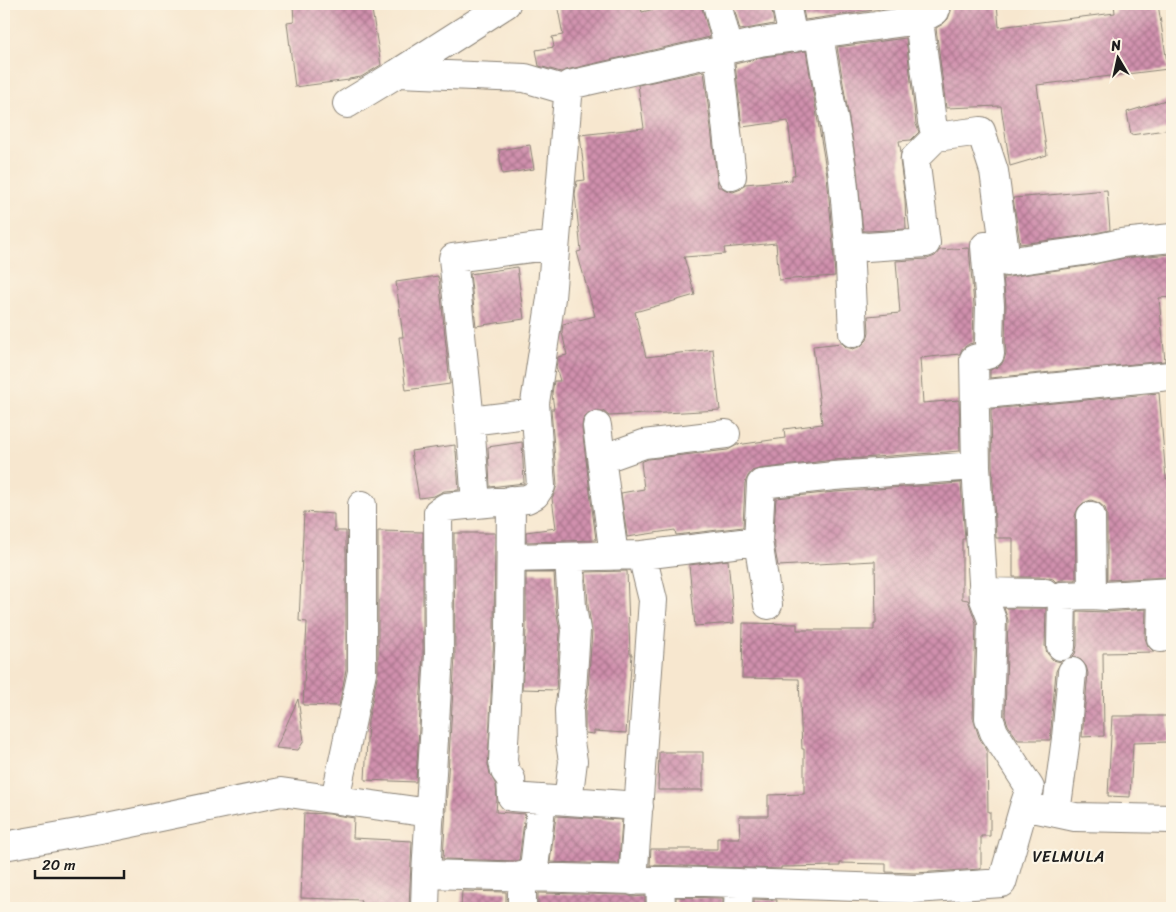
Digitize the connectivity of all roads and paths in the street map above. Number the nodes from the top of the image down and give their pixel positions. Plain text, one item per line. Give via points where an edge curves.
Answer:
1 (506, 4) edge
2 (717, 4) edge
3 (786, 4) edge
4 (927, 12) edge
5 (819, 34) junction
6 (793, 38) junction
7 (723, 50) junction
8 (398, 74) junction
9 (569, 92) junction
10 (347, 104) dead end
11 (936, 137) junction
12 (732, 176) dead end
13 (1172, 238) edge
14 (555, 244) junction
15 (849, 244) junction
16 (1004, 245) junction
17 (854, 333) dead end
18 (1171, 377) edge
19 (975, 395) junction
20 (535, 412) junction
21 (470, 421) junction
22 (598, 426) dead end
23 (726, 434) dead end
24 (602, 459) junction
25 (976, 466) junction
26 (511, 500) junction
27 (476, 504) junction
28 (362, 505) dead end
29 (1091, 516) dead end
30 (758, 541) junction
31 (642, 555) junction
32 (614, 556) junction
33 (569, 557) junction
34 (511, 558) junction
35 (984, 592) junction
36 (1167, 592) edge
37 (1045, 593) dead end
38 (1092, 595) junction
39 (768, 605) dead end
40 (1161, 638) dead end
41 (1061, 646) dead end
42 (1072, 672) dead end
43 (335, 799) junction
44 (555, 800) junction
45 (639, 806) junction
46 (1024, 806) junction
47 (430, 813) junction
48 (1056, 813) junction
49 (1172, 819) edge
50 (4, 846) edge
51 (426, 874) junction
52 (528, 877) junction
53 (633, 881) junction
54 (660, 881) junction
55 (738, 896) edge
56 (915, 899) edge
57 (425, 908) edge
58 (522, 908) edge
59 (661, 908) edge

1 - 8 street
2 - 7 street
3 - 6 street
4 - 5 street
4 - 11 street via 932,122
5 - 6 street
5 - 15 street via 841,165
6 - 7 street
7 - 9 street via 569,85
7 - 12 street
8 - 9 street via 525,78
8 - 10 street
9 - 14 street
11 - 15 street via 915,158 926,243 867,247
11 - 16 street via 981,131 994,171
13 - 16 street via 1006,262
14 - 20 street
14 - 21 street via 452,258
15 - 17 street
16 - 19 street via 985,246 990,354 974,359
18 - 19 street
19 - 25 street
20 - 21 street
20 - 26 street via 541,486 535,495
21 - 27 street
22 - 24 street
23 - 24 street via 644,444
24 - 32 street
25 - 30 street via 761,484
25 - 35 street
26 - 27 street
26 - 34 street
27 - 47 street via 446,507 438,512 439,655
28 - 43 street via 362,672
29 - 38 street
30 - 31 street
30 - 39 street
31 - 32 street
31 - 45 street via 652,600
32 - 33 street
33 - 34 street
33 - 44 street via 576,630 569,710 573,761
34 - 44 street via 503,761 511,779 512,797
35 - 37 street
35 - 46 street via 992,620 989,718 994,732 1030,788
36 - 38 street
36 - 40 street
38 - 41 street via 1062,596
42 - 48 street
43 - 47 street
43 - 50 street via 282,792
44 - 45 street
44 - 52 street
45 - 53 street
46 - 48 street
46 - 56 street via 1002,883
47 - 51 street
48 - 49 street via 1075,817
51 - 52 street
51 - 57 street
52 - 53 street
52 - 58 street
53 - 54 street
54 - 55 street
54 - 59 street
55 - 56 street

